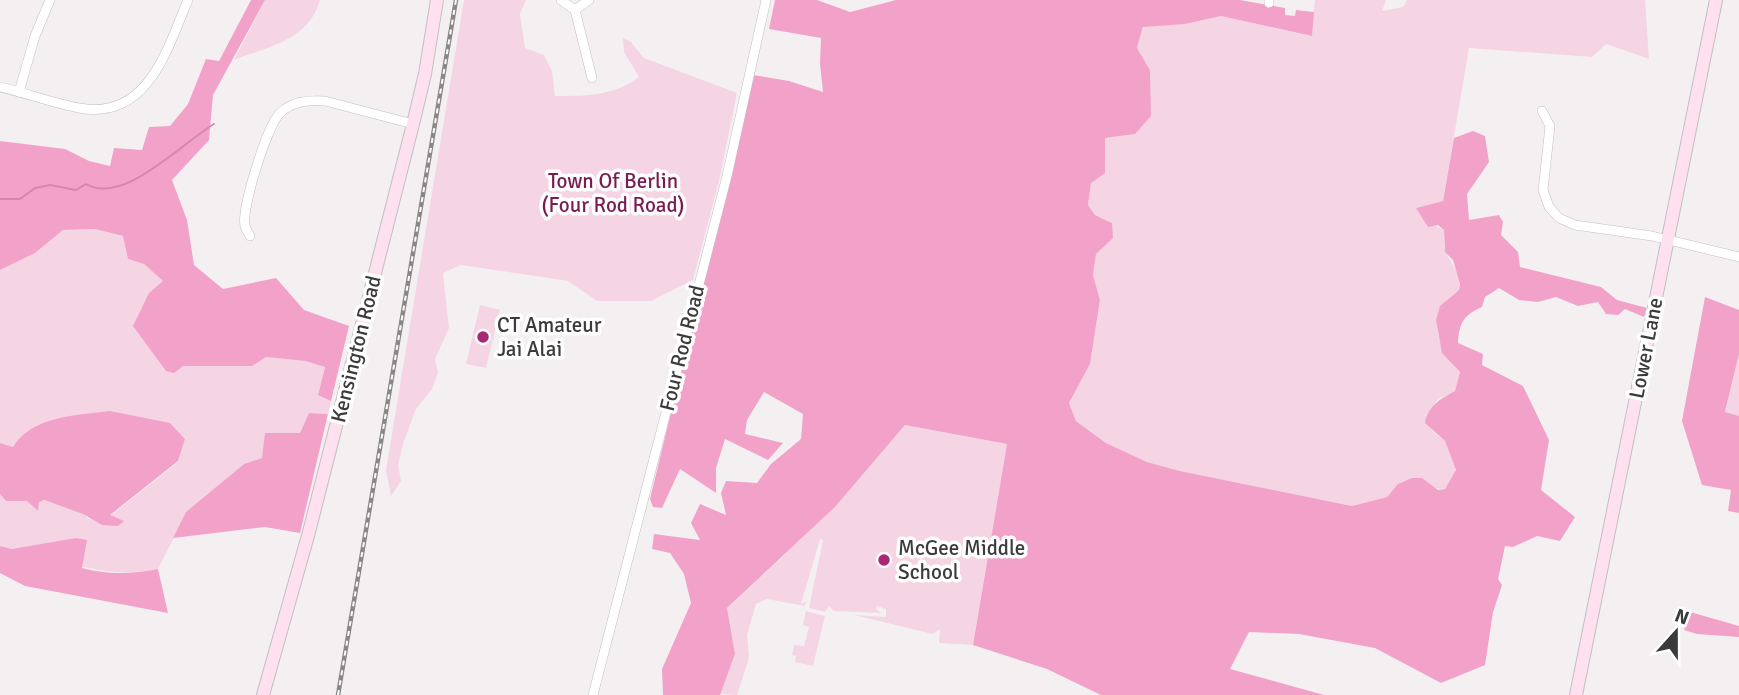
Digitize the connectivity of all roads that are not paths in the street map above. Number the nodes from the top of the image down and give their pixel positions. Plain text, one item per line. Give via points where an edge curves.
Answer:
1 (50, 0) edge
2 (188, 0) edge
3 (437, 0) edge
4 (561, 0) edge
5 (589, 0) edge
6 (766, 0) edge
7 (1716, 0) edge
8 (575, 10) junction
9 (592, 78) dead end
10 (0, 87) edge
11 (19, 92) junction
12 (1542, 111) dead end
13 (413, 124) junction
14 (250, 236) dead end
15 (1669, 241) junction
16 (1739, 257) edge
17 (263, 695) edge
18 (593, 695) edge
19 (1576, 695) edge

1 - 11 street
2 - 11 street via 153,78 130,100 101,109 81,108
3 - 13 street, Kensington Road
4 - 8 street
5 - 8 street
6 - 18 street, Four Rod Road via 727,176
7 - 15 street, Lower Lane
8 - 9 street
10 - 11 street
12 - 15 street via 1550,127 1544,190 1549,207 1559,218 1593,229
13 - 14 street via 325,101 312,100 280,113 267,135 246,211
13 - 17 street, Kensington Road
15 - 16 street
15 - 19 street, Lower Lane

